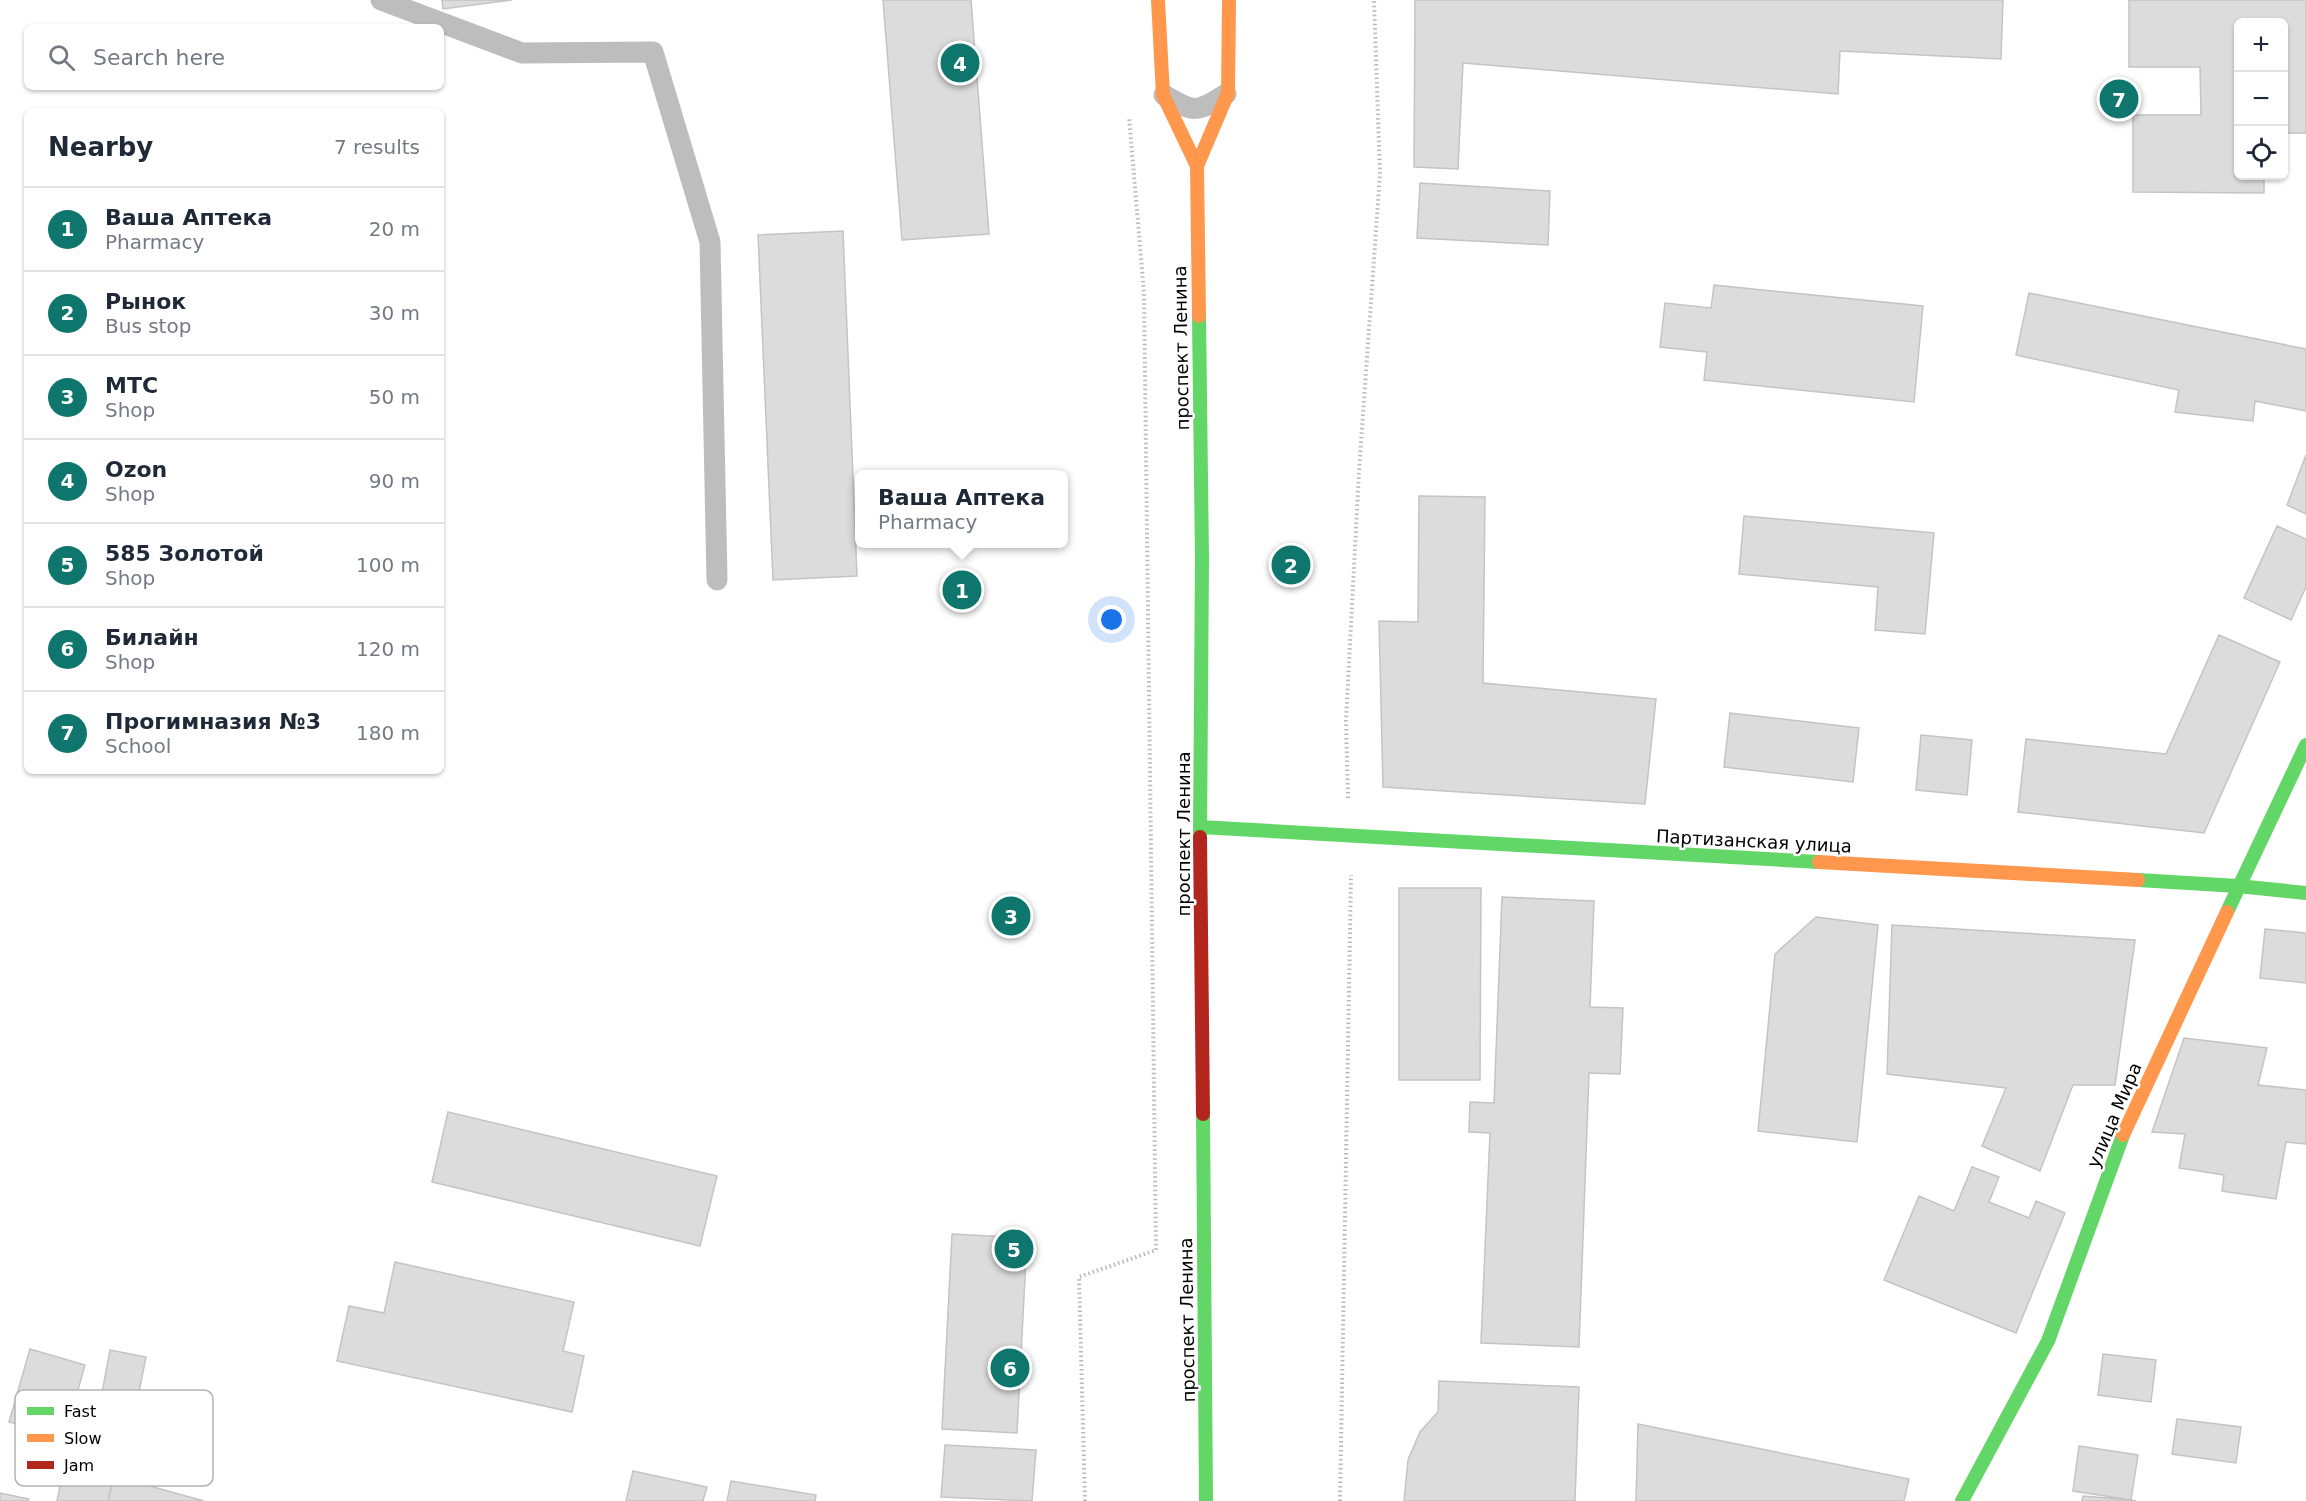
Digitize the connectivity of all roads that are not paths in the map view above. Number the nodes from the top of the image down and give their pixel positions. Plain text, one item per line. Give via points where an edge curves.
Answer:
1 (381, 0) edge
2 (1158, 0) edge
3 (1229, 0) edge
4 (1227, 93) junction
5 (1163, 95) junction
6 (1197, 166) junction
7 (717, 580) dead end
8 (2306, 745) edge
9 (1200, 827) junction
10 (2238, 886) junction
11 (2306, 893) edge
12 (1206, 1501) edge
13 (1962, 1501) edge

1 - 7 lane via 522,53 653,52 710,242
2 - 5 street, проспект Ленина
3 - 4 street, проспект Ленина
4 - 5 lane via 1204,109 1185,108
4 - 6 street, проспект Ленина
5 - 6 street, проспект Ленина
6 - 9 street, проспект Ленина via 1202,559
8 - 10 street, улица Мира
9 - 10 street, Партизанская улица
9 - 12 street, проспект Ленина
10 - 11 street, Партизанская улица
10 - 13 street, улица Мира via 2125,1128 2048,1341

